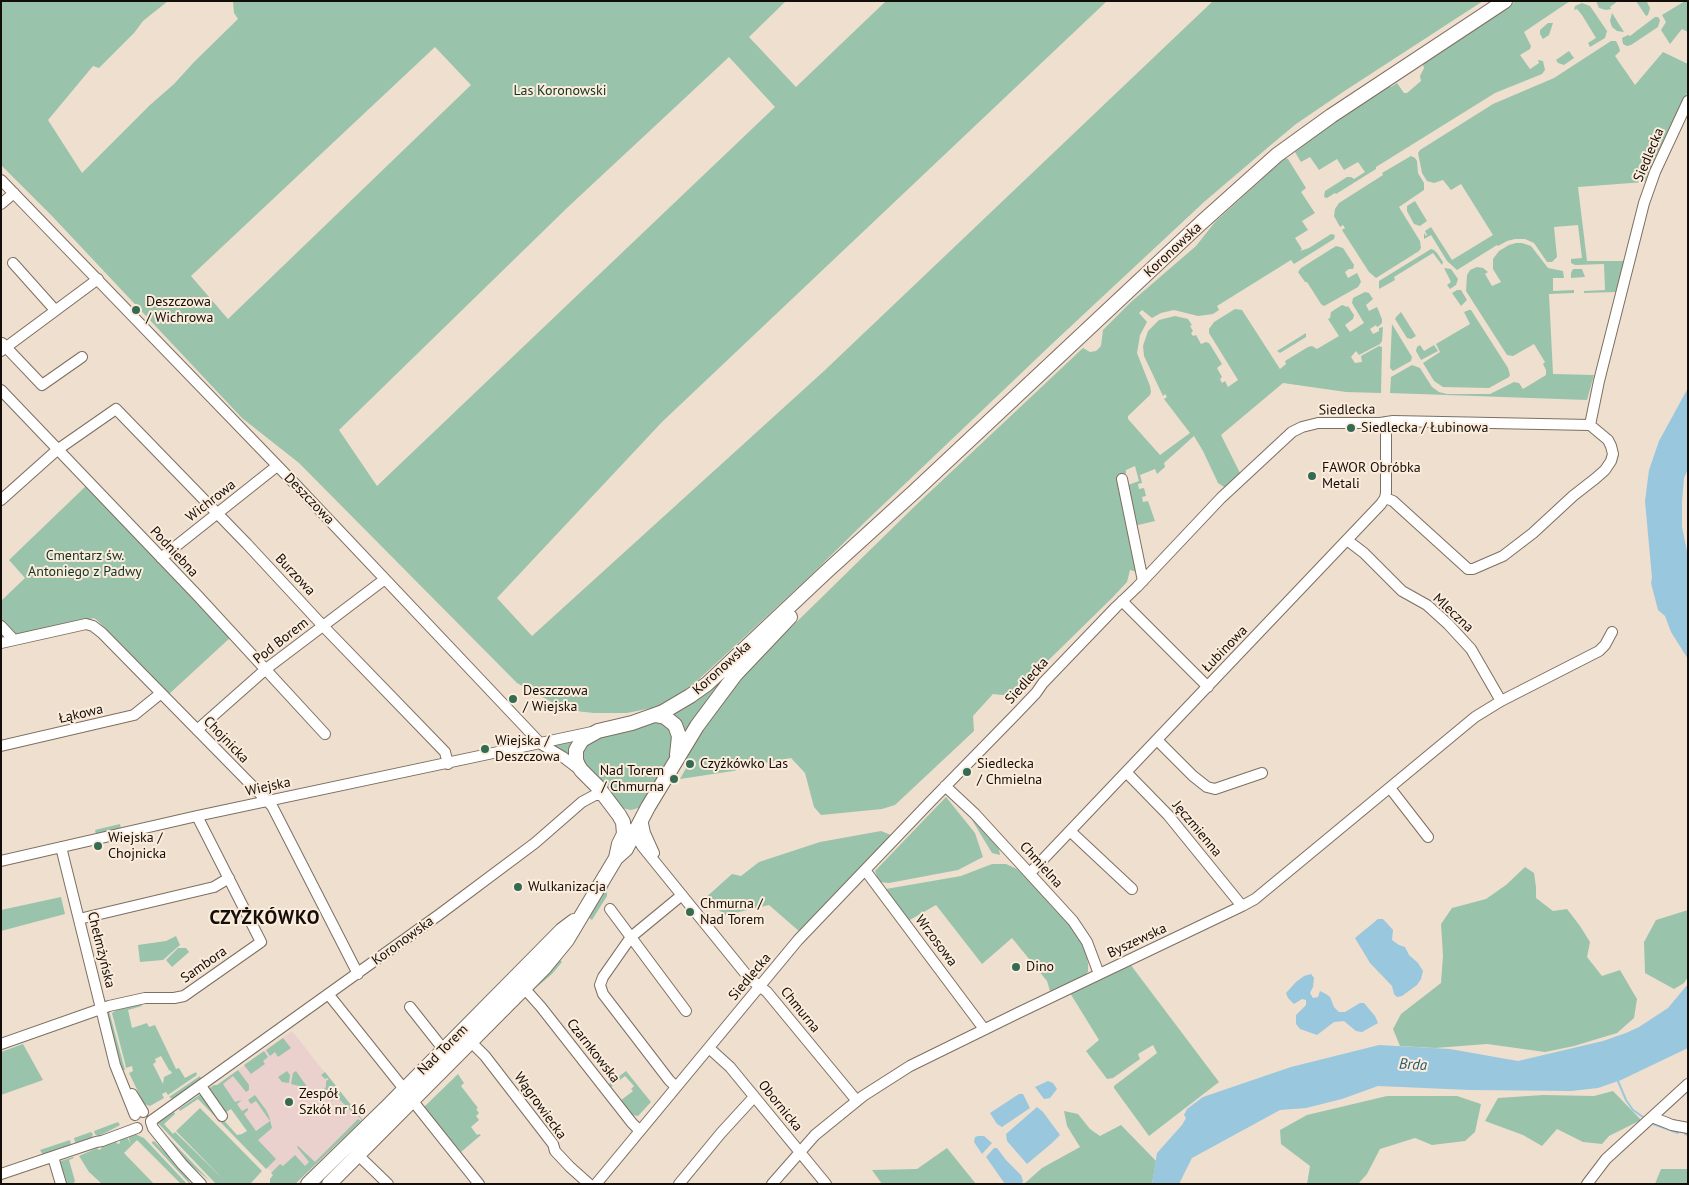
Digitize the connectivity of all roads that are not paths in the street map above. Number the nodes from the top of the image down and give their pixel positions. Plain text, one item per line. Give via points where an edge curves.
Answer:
1 (1505, 1) edge
2 (1688, 101) edge
3 (1, 180) edge
4 (14, 193) junction
5 (1, 204) edge
6 (13, 263) dead end
7 (98, 279) junction
8 (55, 310) junction
9 (3, 347) edge
10 (82, 357) dead end
11 (1, 390) edge
12 (1386, 422) junction
13 (1590, 425) junction
14 (57, 450) junction
15 (277, 466) junction
16 (1122, 479) dead end
17 (1385, 498) junction
18 (1, 500) edge
19 (217, 514) junction
20 (869, 533) junction
21 (1347, 540) junction
22 (161, 558) junction
23 (385, 579) junction
24 (1143, 581) junction
25 (1122, 601) junction
26 (1, 626) edge
27 (323, 626) junction
28 (1612, 632) dead end
29 (14, 640) junction
30 (1, 643) edge
31 (266, 670) junction
32 (1208, 687) junction
33 (160, 694) junction
34 (1500, 702) junction
35 (655, 716) junction
36 (197, 730) junction
37 (598, 731) junction
38 (325, 734) dead end
39 (1157, 740) junction
40 (542, 744) junction
41 (1, 746) edge
42 (676, 759) junction
43 (448, 764) junction
44 (581, 770) junction
45 (1126, 772) junction
46 (1262, 773) dead end
47 (946, 786) junction
48 (1390, 788) junction
49 (604, 795) junction
50 (267, 801) junction
51 (616, 811) junction
52 (645, 813) junction
53 (197, 816) junction
54 (1070, 831) junction
55 (635, 833) junction
56 (1428, 837) dead end
57 (61, 847) junction
58 (616, 858) junction
59 (1, 861) edge
60 (662, 869) junction
61 (865, 870) junction
62 (1030, 873) junction
63 (230, 878) junction
64 (1132, 889) dead end
65 (682, 895) junction
66 (1242, 906) junction
67 (610, 909) dead end
68 (578, 918) junction
69 (79, 919) junction
70 (631, 937) junction
71 (358, 974) junction
72 (1100, 974) junction
73 (759, 987) junction
74 (524, 988) junction
75 (329, 995) junction
76 (410, 1008) dead end
77 (102, 1009) junction
78 (686, 1011) dead end
79 (984, 1029) junction
80 (471, 1042) junction
81 (1, 1044) edge
82 (709, 1048) junction
83 (444, 1050) junction
84 (1688, 1084) edge
85 (201, 1086) junction
86 (676, 1087) junction
87 (408, 1095) junction
88 (754, 1097) junction
89 (857, 1101) junction
90 (222, 1116) dead end
91 (1652, 1117) junction
92 (142, 1120) junction
93 (1688, 1128) edge
94 (640, 1131) junction
95 (800, 1153) junction
96 (358, 1155) junction
97 (52, 1157) junction
98 (1, 1174) edge
99 (61, 1184) edge
100 (201, 1184) edge
101 (308, 1184) edge
102 (329, 1184) edge
103 (388, 1184) edge
104 (480, 1184) edge
105 (590, 1184) edge
106 (596, 1184) edge
107 (679, 1184) edge
108 (772, 1184) edge
109 (826, 1184) edge
110 (1587, 1184) edge

1 - 20 main road, Koronowska via 1330,116 1277,155
2 - 13 street, Siedlecka via 1644,203
3 - 4 street, Deszczowa
4 - 5 street
4 - 7 street, Deszczowa
6 - 8 street
7 - 8 street
7 - 15 street, Deszczowa
8 - 9 street
9 - 10 street via 42,385
11 - 14 street, Podniebna
12 - 13 street, Siedlecka
12 - 17 street
12 - 24 street, Siedlecka via 1318,423 1292,432 1213,507
13 - 17 street via 1611,446 1612,457 1605,470 1533,534 1503,556 1479,568 1468,569 1393,501
14 - 18 street
14 - 19 street, Burzowa via 116,409
14 - 22 street, Podniebna
15 - 19 street, Wichrowa
15 - 23 street, Deszczowa
16 - 24 street
17 - 21 street, Łubinowa
19 - 22 street, Wichrowa
19 - 27 street, Burzowa
20 - 35 main road, Koronowska via 707,684
20 - 42 main road, Koronowska via 735,675
21 - 32 street, Łubinowa
21 - 34 street, Mleczna via 1402,591 1448,624 1471,649
22 - 31 street, Podniebna
23 - 27 street, Pod Borem
23 - 40 street, Deszczowa
24 - 25 street, Siedlecka
25 - 32 street
25 - 47 street, Siedlecka
26 - 29 street
27 - 31 street, Pod Borem
27 - 43 street, Burzowa via 445,752
28 - 34 street, Byszewska via 1599,651
29 - 30 street, Chojnicka
29 - 33 street, Chojnicka via 86,624 93,626
31 - 36 street, Pod Borem
31 - 38 street, Podniebna
32 - 39 street, Łubinowa
33 - 36 street, Chojnicka
33 - 41 street, Łąkowa via 134,715
34 - 48 street, Byszewska via 1475,717
35 - 37 main road, Koronowska
35 - 42 main road via 669,719 678,730
36 - 50 street, Chojnicka
37 - 40 street, Koronowska via 548,740
37 - 44 main road via 578,745 576,760
39 - 45 street, Łubinowa
39 - 46 street via 1207,788 1215,789
40 - 43 street, Wiejska
40 - 44 street, Deszczowa
42 - 52 main road, Koronowska
43 - 50 street, Wiejska
44 - 49 main road, Deszczowa
45 - 54 street, Łubinowa
45 - 66 street, Jęczmienna via 1168,814
47 - 61 street, Siedlecka
47 - 62 street, Chmielna
48 - 56 street
48 - 66 street, Byszewska via 1255,899
49 - 51 main road, Deszczowa
49 - 71 street, Koronowska via 594,795 579,804 535,843
50 - 53 street, Wiejska
50 - 71 street, Chojnicka via 276,812
51 - 52 main road
51 - 55 street, Chmurna
51 - 58 main road, Nad Torem via 624,831
52 - 55 main road, Koronowska
52 - 60 street, Chmurna via 646,838
53 - 57 street, Wiejska
53 - 63 street
54 - 62 street, Łubinowa
54 - 64 street
55 - 58 main road, Nad Torem via 626,849
55 - 60 street, Chmurna
57 - 59 street, Wiejska
57 - 69 street, Chełmżyńska
58 - 68 main road, Nad Torem
60 - 65 street, Chmurna
61 - 73 street, Siedlecka via 798,940
61 - 79 street, Wrzosowa
62 - 72 street, Chmielna via 1083,934
63 - 69 street via 214,887
63 - 77 street, Sambora via 261,942 184,996 145,998
65 - 70 street
65 - 73 street, Chmurna via 748,978
66 - 72 street, Byszewska
67 - 70 street
68 - 74 main road, Nad Torem via 567,940
68 - 83 main road, Nad Torem via 562,930
69 - 77 street, Chełmżyńska
70 - 78 street
70 - 86 street via 596,987
71 - 75 street, Koronowska
72 - 79 street, Byszewska
73 - 82 street, Siedlecka
73 - 89 street, Chmurna via 768,992
74 - 80 main road, Nad Torem
74 - 94 street, Czarnkowska
75 - 85 street, Koronowska
75 - 87 street
76 - 83 street
77 - 81 street, Sambora
77 - 92 street, Chełmżyńska via 114,1058
79 - 89 street, Byszewska via 910,1066
80 - 87 main road, Nad Torem
80 - 105 street, Wągrowiecka via 553,1144 555,1151
82 - 86 street, Siedlecka
82 - 88 street, Obornicka via 730,1067
83 - 87 main road, Nad Torem
84 - 91 street
85 - 90 street
85 - 92 street, Koronowska
86 - 94 street, Siedlecka
87 - 96 main road, Nad Torem
87 - 101 main road, Nad Torem
87 - 104 street
88 - 95 street, Obornicka
88 - 107 street
89 - 95 street, Byszewska via 815,1135
91 - 93 street
91 - 110 street via 1606,1159
92 - 97 street, Koronowska via 96,1142
92 - 100 street, Chełmżyńska via 148,1132
94 - 106 street, Siedlecka
95 - 108 street, Byszewska
95 - 109 street, Obornicka
96 - 102 main road, Nad Torem
96 - 103 street
97 - 98 street, Koronowska
97 - 99 street

